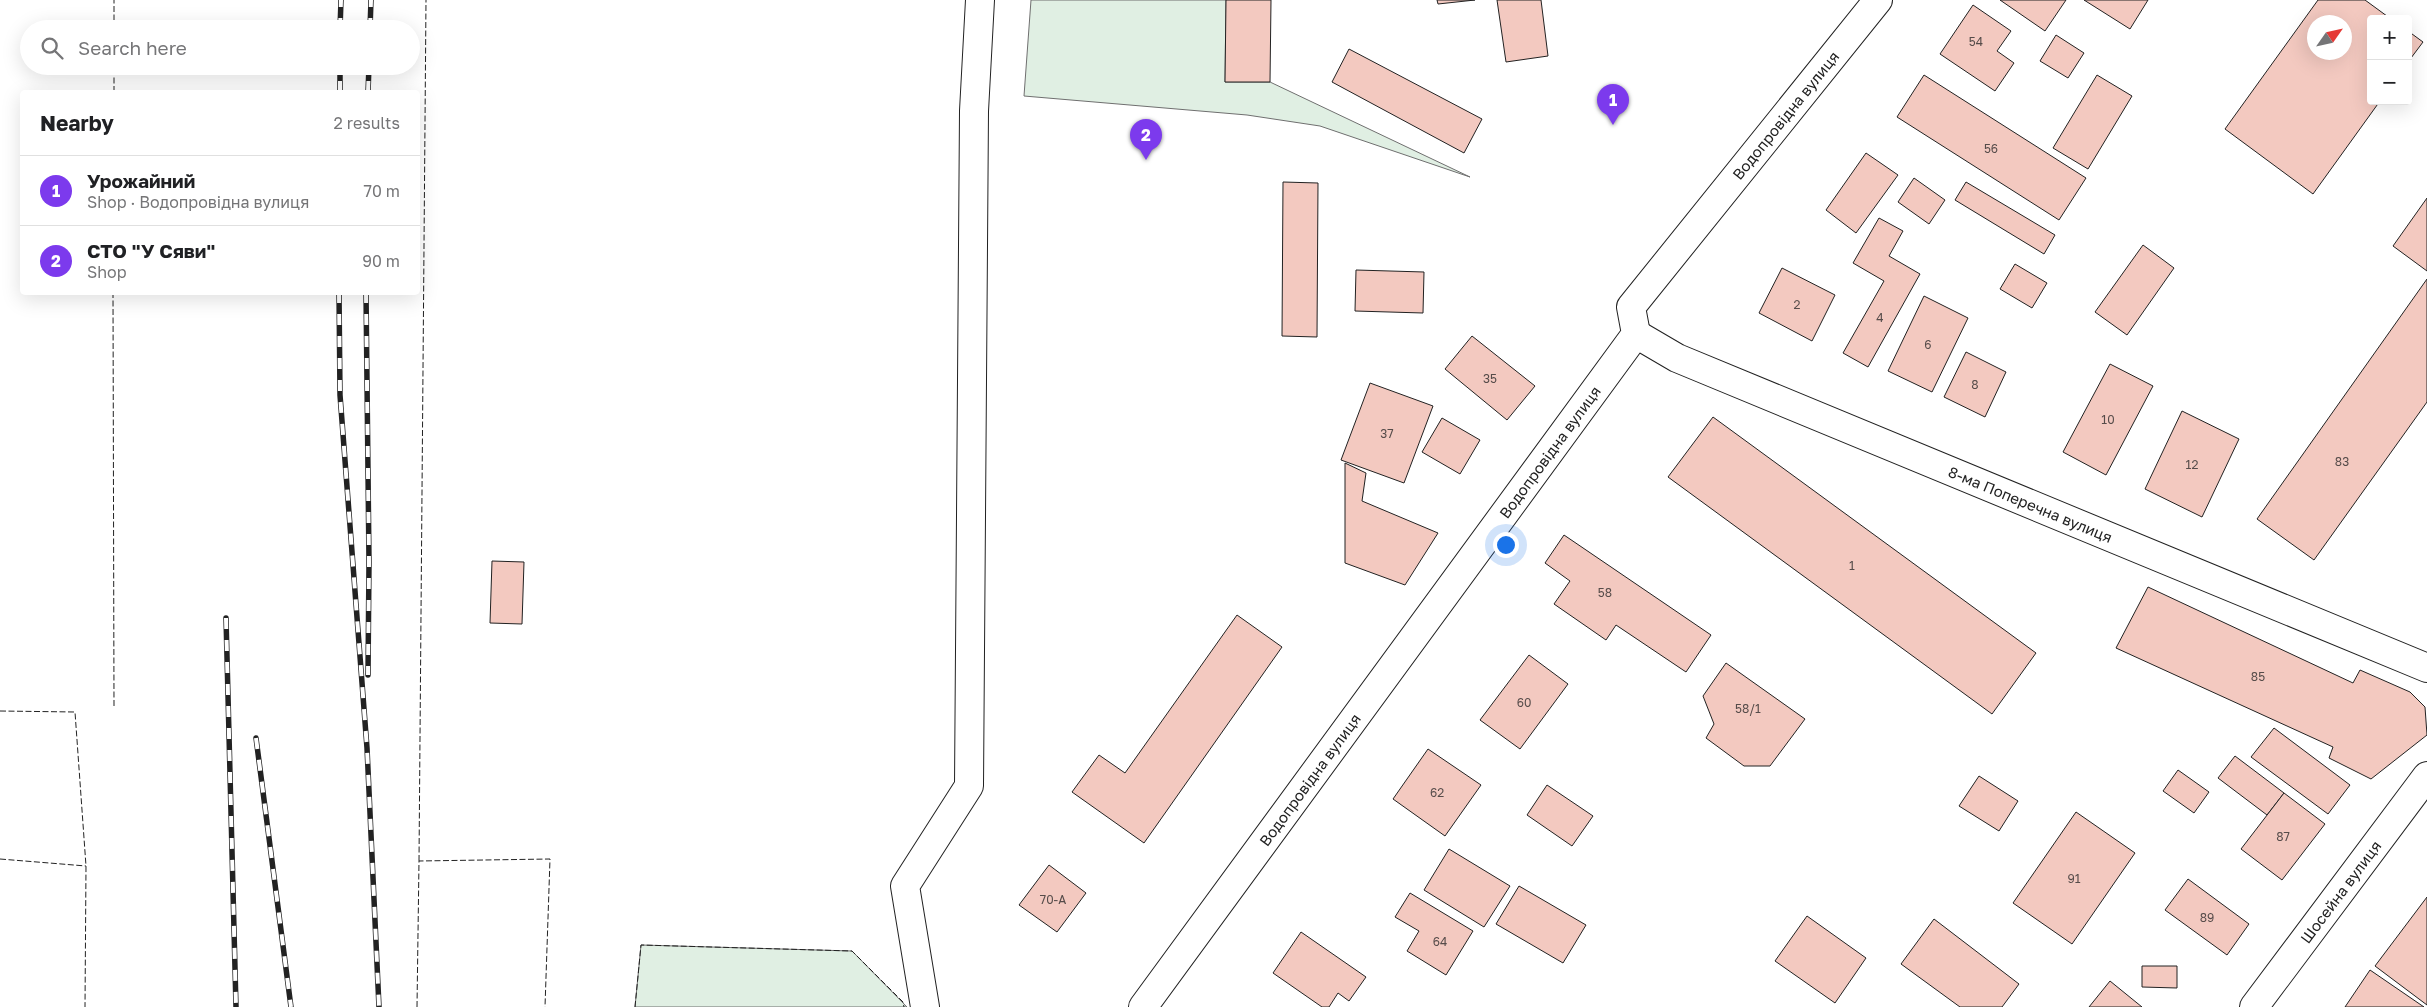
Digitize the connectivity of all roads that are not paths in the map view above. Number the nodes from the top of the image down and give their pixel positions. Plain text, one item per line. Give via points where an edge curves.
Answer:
1 (980, 0) edge
2 (1878, 0) edge
3 (1636, 334) junction
4 (2427, 668) edge
5 (2427, 776) edge
6 (925, 1007) edge
7 (1143, 1007) edge
8 (2254, 1007) edge

1 - 6 street via 974,111 969,786 905,886
2 - 3 street, Водопровідна вулиця via 1631,307
3 - 4 street, 8-ма Поперечна вулиця via 1686,362
3 - 7 street, Водопровідна вулиця
5 - 8 street, Шосейна вулиця

